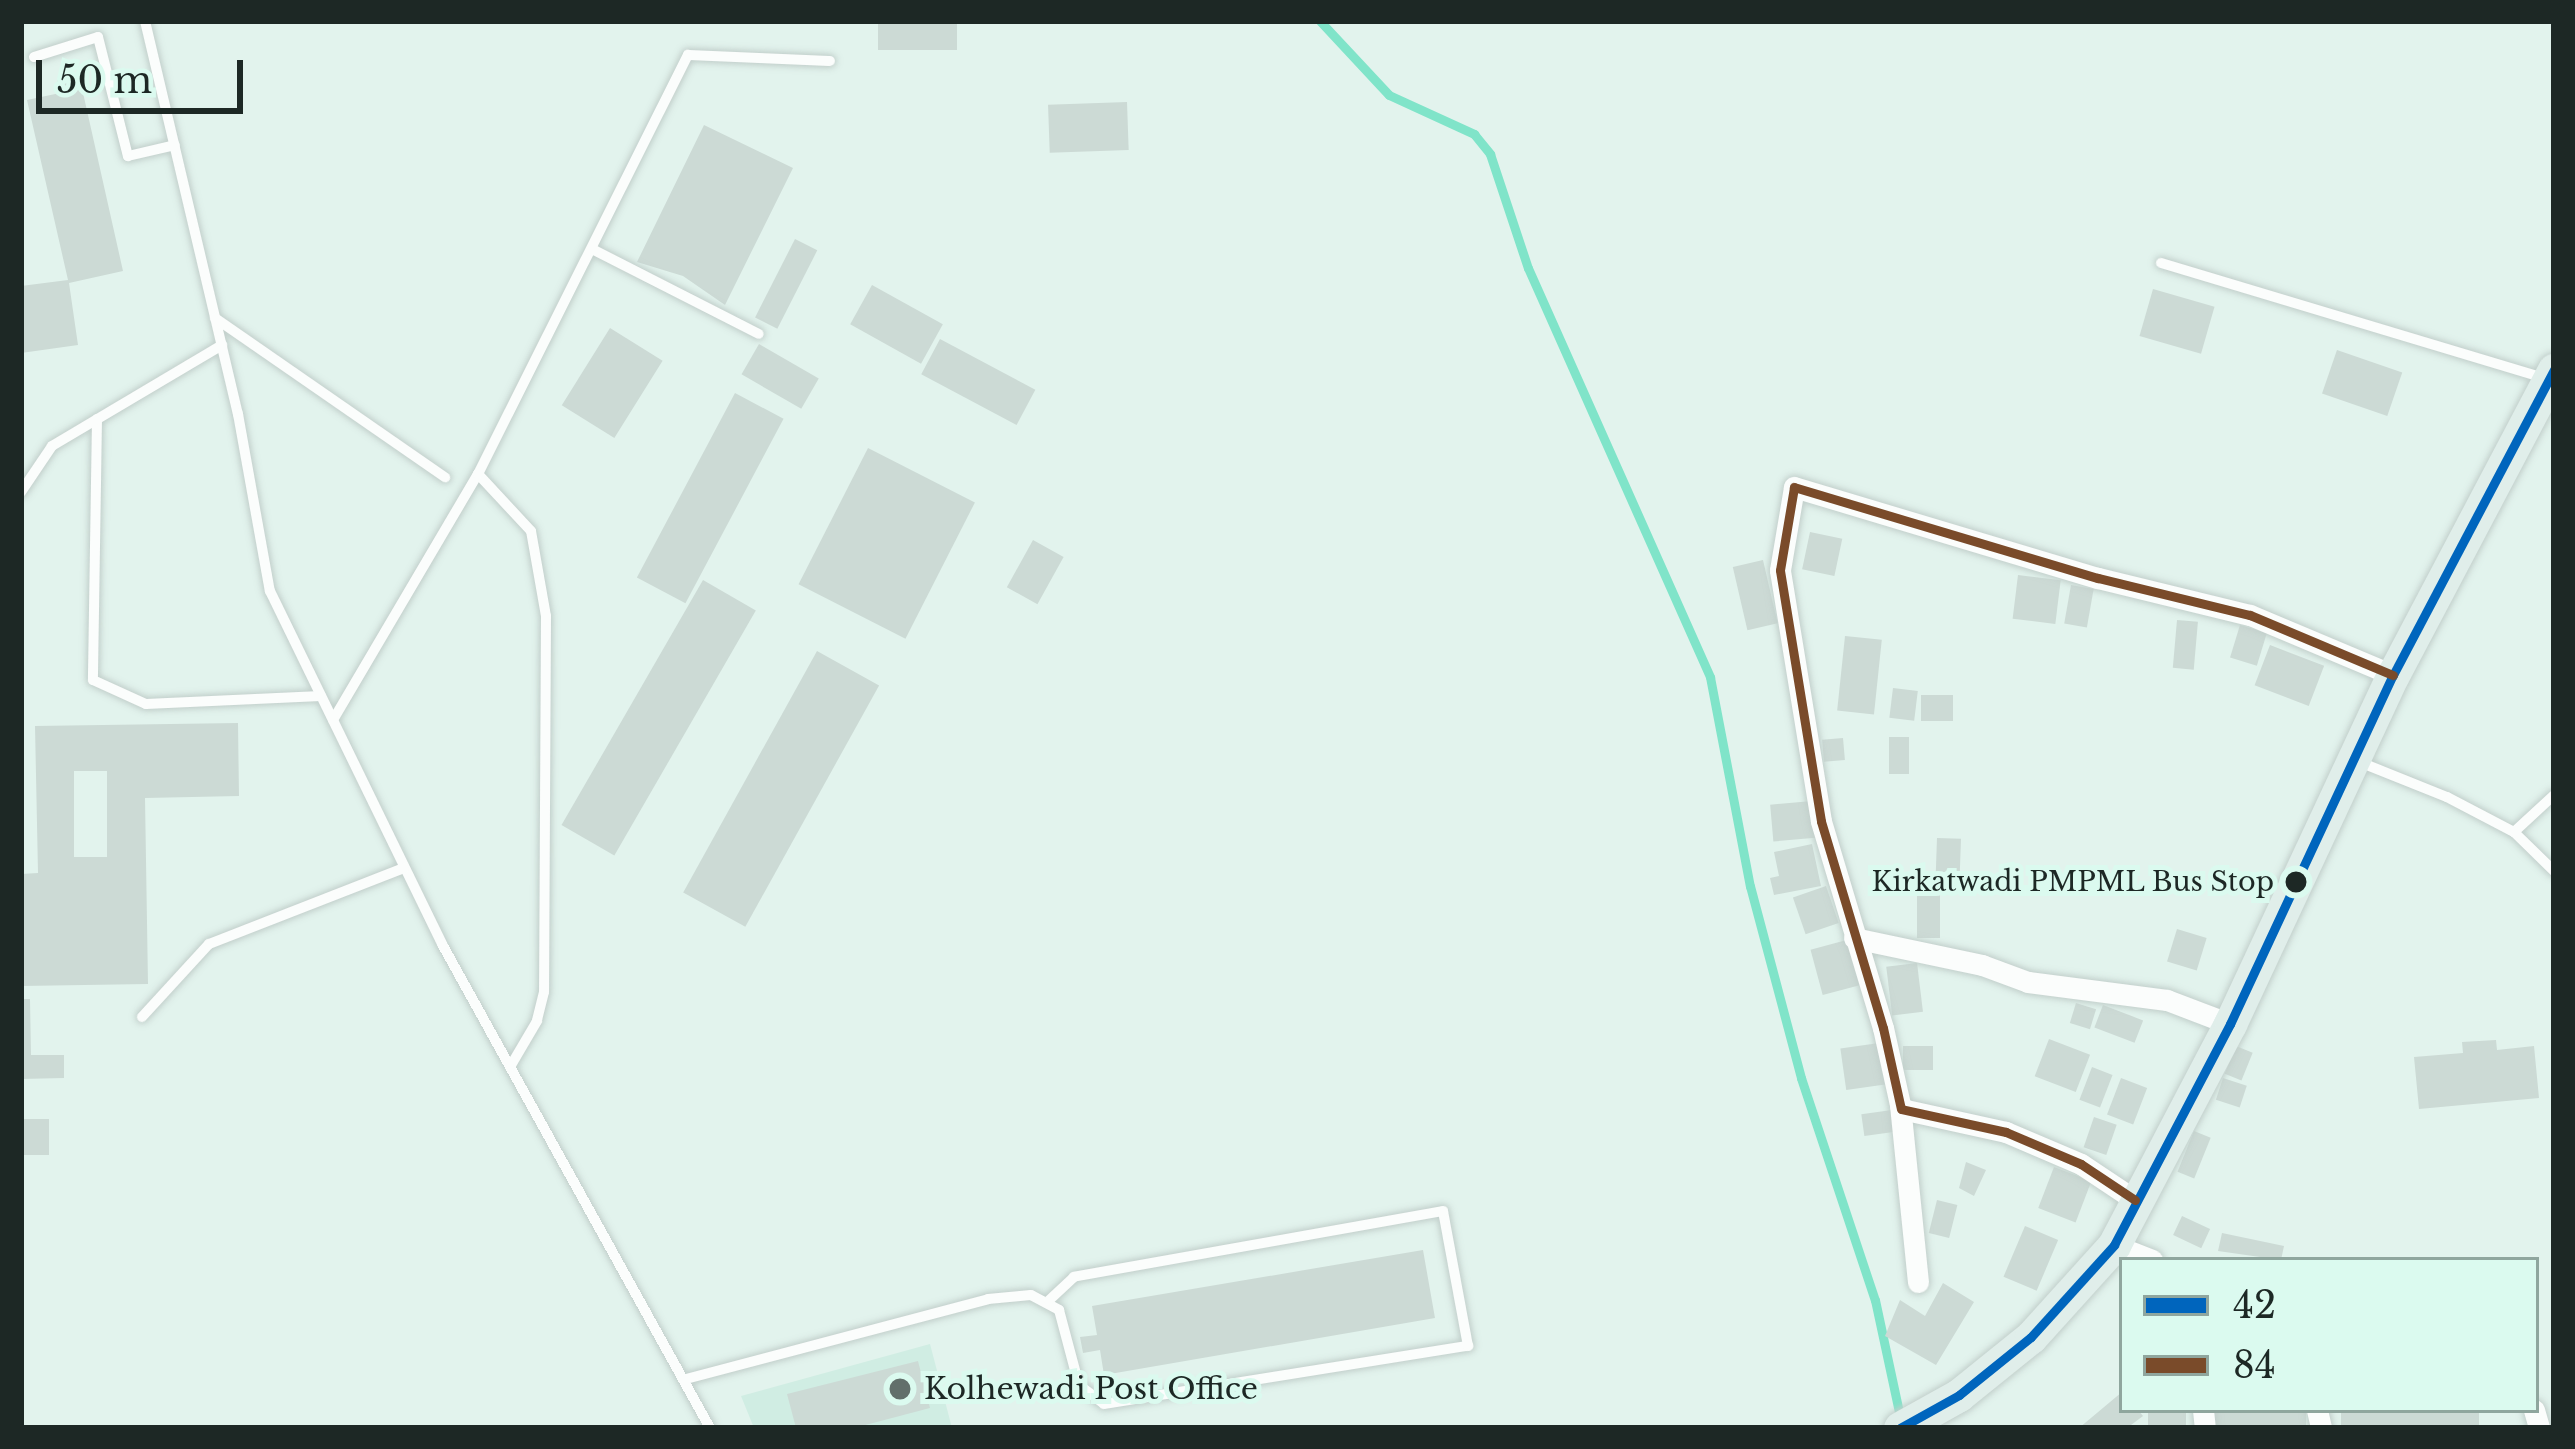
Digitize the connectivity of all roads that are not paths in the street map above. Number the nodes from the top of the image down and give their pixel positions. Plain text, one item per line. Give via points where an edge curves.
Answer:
1 (145, 21) edge
2 (34, 57) dead end
3 (830, 61) dead end
4 (175, 146) junction
5 (592, 249) junction
6 (2161, 262) dead end
7 (215, 317) junction
8 (759, 334) dead end
9 (222, 345) junction
10 (2552, 371) edge
11 (97, 419) junction
12 (478, 474) junction
13 (445, 477) dead end
14 (21, 492) edge
15 (2393, 675) junction
16 (322, 696) junction
17 (333, 720) junction
18 (2354, 760) junction
19 (2554, 795) edge
20 (2514, 832) junction
21 (404, 868) junction
22 (2554, 871) edge
23 (1854, 938) junction
24 (142, 1017) dead end
25 (2230, 1024) junction
26 (510, 1066) junction
27 (1900, 1105) junction
28 (2135, 1200) junction
29 (2114, 1245) junction
30 (2144, 1257) edge
31 (1918, 1282) dead end
32 (1048, 1300) junction
33 (686, 1379) junction
34 (710, 1428) edge
35 (1900, 1428) edge

1 - 4 lane
2 - 4 lane via 98,38 128,156
3 - 5 lane via 688,55
4 - 7 lane
5 - 8 lane
5 - 12 lane
6 - 10 lane
7 - 9 lane
7 - 13 lane
9 - 11 lane
9 - 16 lane via 270,591
10 - 15 main road
11 - 14 lane via 52,446
11 - 16 lane via 93,680 146,704
12 - 17 lane
12 - 26 lane via 531,531 546,616 544,992
15 - 18 main road
15 - 23 street via 2250,615 1794,487 1780,570 1821,821
16 - 17 lane
17 - 21 lane
18 - 20 lane
18 - 25 main road
19 - 20 lane
20 - 22 lane
21 - 24 lane via 209,944
21 - 26 lane
23 - 25 street via 1982,964 2028,982 2167,1000
23 - 27 street
25 - 28 main road
26 - 33 lane
27 - 28 street via 2006,1132 2081,1164
27 - 31 street
28 - 29 main road
29 - 30 street
29 - 35 main road via 2031,1336 1959,1395
32 - 32 lane via 1065,1322 1079,1385 1105,1404 1468,1346 1443,1211 1074,1276
32 - 33 lane via 988,1299
33 - 34 lane

